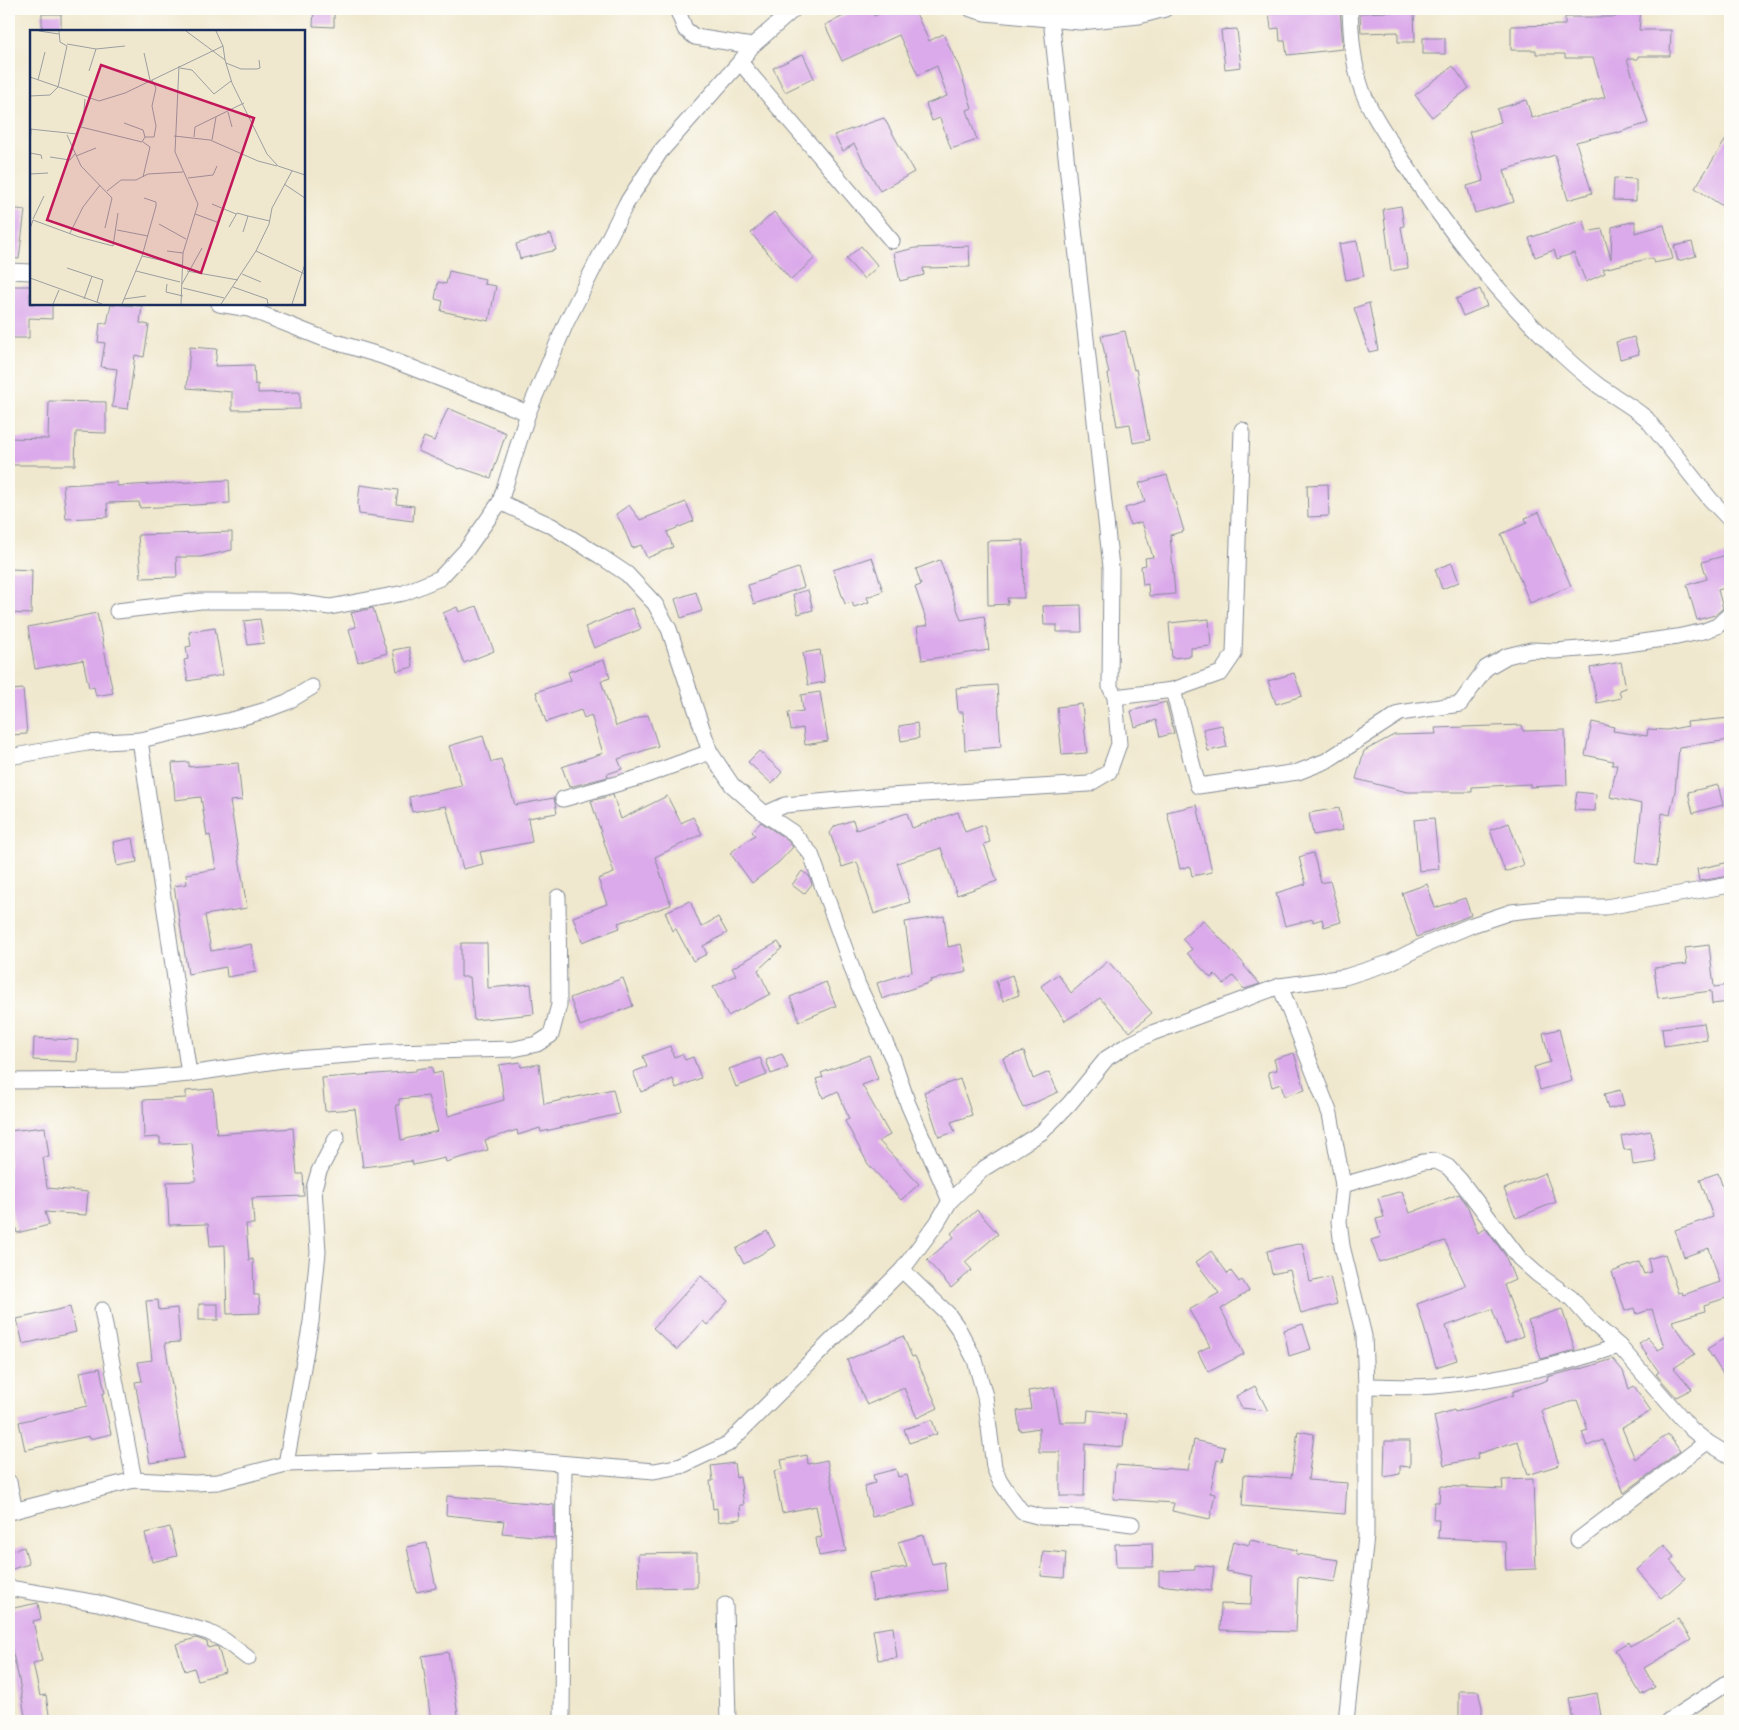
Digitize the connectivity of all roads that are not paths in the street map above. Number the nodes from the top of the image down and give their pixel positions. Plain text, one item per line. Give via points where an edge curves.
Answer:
1 (677, 9) edge
2 (794, 9) edge
3 (971, 9) edge
4 (1165, 9) edge
5 (1350, 9) edge
6 (1051, 19) junction
7 (752, 46) junction
8 (740, 62) junction
9 (892, 241) dead end
10 (9, 272) edge
11 (30, 272) edge
12 (225, 305) edge
13 (528, 412) junction
14 (1242, 430) dead end
15 (500, 502) junction
16 (1730, 520) edge
17 (117, 611) dead end
18 (1730, 614) edge
19 (312, 687) dead end
20 (1173, 690) junction
21 (1115, 697) junction
22 (140, 740) junction
23 (710, 752) junction
24 (9, 757) edge
25 (562, 799) dead end
26 (765, 814) junction
27 (1730, 885) edge
28 (558, 897) dead end
29 (1280, 986) junction
30 (189, 1074) junction
31 (9, 1081) edge
32 (337, 1137) dead end
33 (1343, 1185) junction
34 (950, 1201) junction
35 (902, 1270) junction
36 (102, 1310) dead end
37 (1619, 1346) junction
38 (1366, 1386) junction
39 (1707, 1442) junction
40 (1730, 1456) edge
41 (286, 1464) junction
42 (564, 1464) junction
43 (134, 1480) junction
44 (9, 1482) edge
45 (12, 1512) edge
46 (1132, 1524) dead end
47 (1578, 1540) dead end
48 (9, 1588) edge
49 (725, 1605) dead end
50 (248, 1658) dead end
51 (1730, 1681) edge
52 (562, 1716) dead end
53 (728, 1721) edge
54 (1346, 1721) edge
55 (1668, 1721) edge

1 - 7 street via 685,29 695,37
2 - 7 street
3 - 6 street
4 - 6 street via 1110,20 1080,22
5 - 16 street via 1352,52 1372,113 1447,224 1551,344 1600,386 1646,418
6 - 21 street via 1111,567 1110,687
7 - 8 street
8 - 9 street
8 - 13 street via 660,152 626,204 566,323
10 - 11 street
12 - 13 street via 249,309
13 - 15 street
14 - 20 street via 1234,654 1221,673
15 - 17 street via 467,549 440,578 404,593 330,607 288,601 201,600
15 - 23 street via 552,526 600,556 627,574 654,604 669,630
18 - 20 street via 1704,632 1606,647 1531,650 1507,656 1486,668 1460,704 1400,713 1315,767 1262,778 1198,786
19 - 22 street via 263,711
20 - 21 street
21 - 26 street via 1119,744 1109,772 1090,784 872,796 785,805
22 - 24 street via 87,743
22 - 30 street
23 - 25 street via 642,777
23 - 26 street via 732,786
26 - 34 street via 792,832 811,854 858,985 893,1059 908,1104
27 - 29 street via 1606,907 1558,907 1511,912 1345,977
28 - 30 street via 559,1005 551,1035 538,1044 514,1049 389,1052 282,1060
29 - 33 street via 1330,1114
29 - 34 street via 1152,1033 1107,1058 1042,1132 983,1169
30 - 31 street via 126,1080
32 - 41 street via 314,1188 318,1252 311,1322
33 - 37 street via 1423,1162 1436,1161 1448,1167 1520,1258 1571,1298
33 - 38 street via 1339,1221 1364,1336
34 - 35 street via 938,1223
35 - 42 street via 728,1444 681,1466 654,1471
35 - 46 street via 948,1314 975,1360 985,1396 994,1467 1022,1512 1041,1517 1087,1518
36 - 43 street
37 - 38 street via 1506,1377 1434,1386
37 - 39 street via 1691,1429
38 - 54 street via 1366,1536
39 - 40 street
39 - 47 street
41 - 42 street via 499,1458
41 - 43 street via 218,1482
42 - 52 street
43 - 45 street
44 - 45 street
48 - 50 street via 98,1602 188,1626 224,1640
49 - 53 street
51 - 55 street

